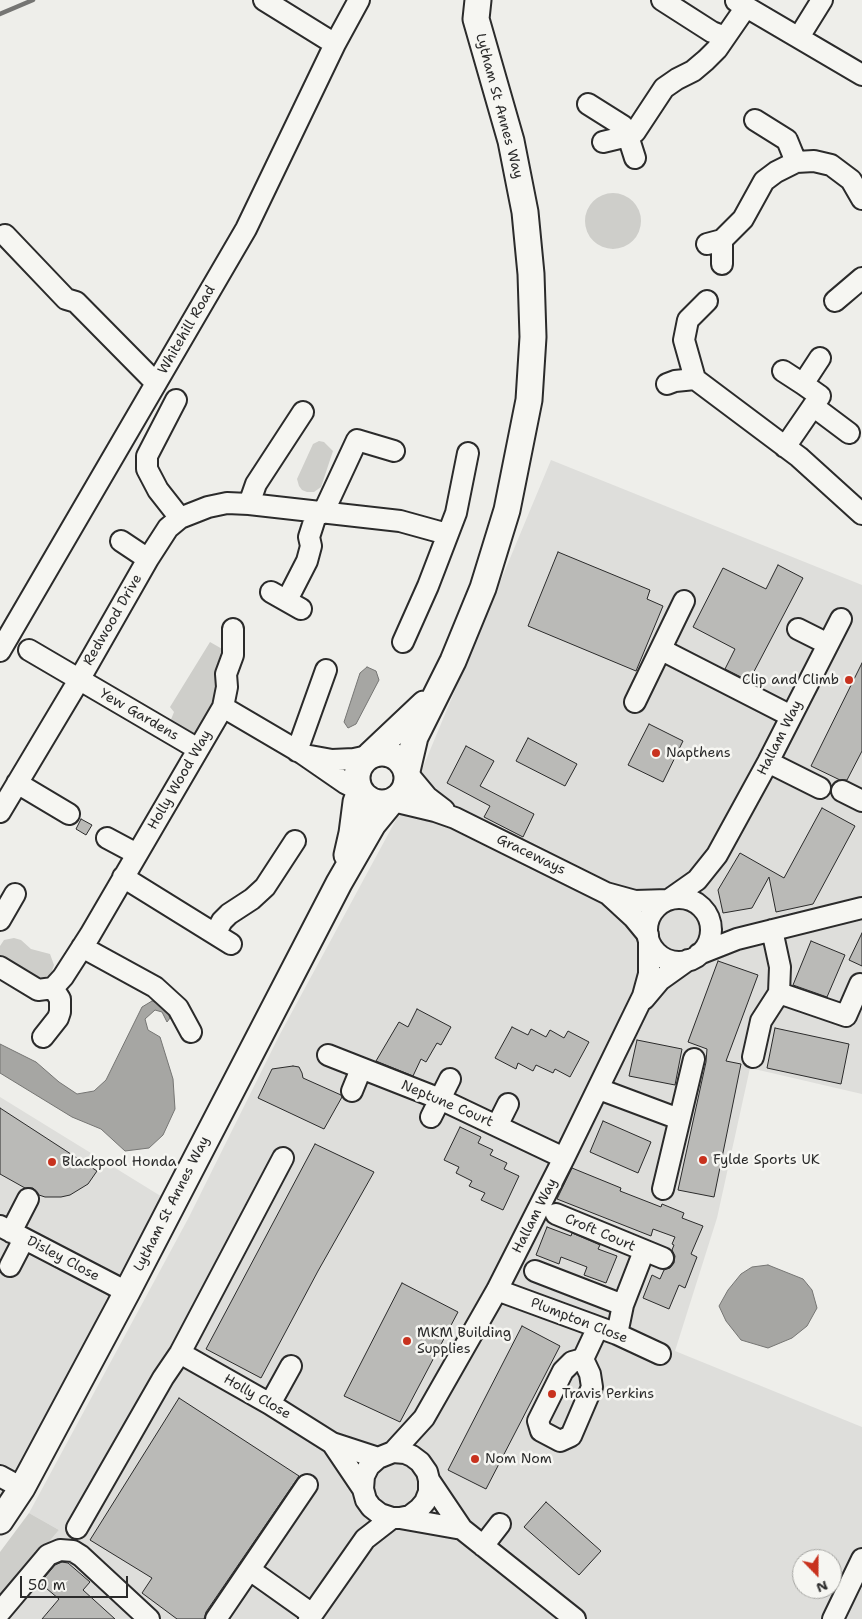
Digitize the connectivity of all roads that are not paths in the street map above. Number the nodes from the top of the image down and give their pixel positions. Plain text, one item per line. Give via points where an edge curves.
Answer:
1 (264, 0) edge
2 (359, 0) edge
3 (460, 0) edge
4 (662, 0) edge
5 (822, 0) edge
6 (740, 4) edge
7 (477, 10) edge
8 (725, 37) junction
9 (799, 37) junction
10 (335, 44) junction
11 (862, 75) edge
12 (588, 104) dead end
13 (755, 120) dead end
14 (628, 136) junction
15 (604, 142) dead end
16 (635, 158) dead end
17 (796, 162) junction
18 (857, 173) edge
19 (862, 199) edge
20 (5, 235) dead end
21 (722, 264) dead end
22 (862, 278) edge
23 (706, 301) dead end
24 (835, 301) dead end
25 (820, 358) dead end
26 (784, 371) dead end
27 (695, 379) junction
28 (156, 383) junction
29 (667, 384) dead end
30 (803, 384) junction
31 (176, 400) dead end
32 (813, 406) junction
33 (303, 412) dead end
34 (849, 433) dead end
35 (785, 447) junction
36 (394, 452) dead end
37 (468, 452) dead end
38 (250, 504) junction
39 (320, 513) junction
40 (862, 514) edge
41 (180, 518) junction
42 (447, 534) junction
43 (121, 541) dead end
44 (148, 559) junction
45 (286, 600) dead end
46 (684, 601) dead end
47 (841, 619) dead end
48 (798, 629) dead end
49 (233, 630) dead end
50 (402, 642) dead end
51 (828, 644) junction
52 (29, 650) dead end
53 (662, 650) junction
54 (0, 651) edge
55 (326, 670) dead end
56 (79, 680) junction
57 (440, 688) junction
58 (635, 702) dead end
59 (223, 706) junction
60 (791, 716) junction
61 (198, 749) junction
62 (300, 752) junction
63 (369, 756) junction
64 (768, 762) junction
65 (407, 772) junction
66 (10, 785) edge
67 (820, 788) dead end
68 (359, 790) junction
69 (842, 791) dead end
70 (862, 801) edge
71 (392, 802) junction
72 (0, 812) edge
73 (69, 814) dead end
74 (455, 818) junction
75 (107, 838) dead end
76 (294, 841) dead end
77 (137, 854) junction
78 (717, 855) junction
79 (123, 877) junction
80 (339, 883) junction
81 (606, 893) junction
82 (15, 894) dead end
83 (669, 900) junction
84 (862, 908) edge
85 (707, 915) junction
86 (0, 920) edge
87 (772, 930) junction
88 (648, 938) junction
89 (82, 947) junction
90 (694, 957) junction
91 (0, 967) edge
92 (862, 984) edge
93 (53, 988) junction
94 (779, 993) junction
95 (637, 1009) junction
96 (191, 1032) dead end
97 (43, 1037) dead end
98 (328, 1055) dead end
99 (753, 1057) dead end
100 (694, 1059) dead end
101 (362, 1068) junction
102 (450, 1079) dead end
103 (599, 1089) junction
104 (352, 1091) dead end
105 (508, 1104) dead end
106 (436, 1108) junction
107 (680, 1119) junction
108 (497, 1126) junction
109 (283, 1158) dead end
110 (564, 1158) junction
111 (663, 1189) dead end
112 (28, 1199) dead end
113 (556, 1214) dead end
114 (12, 1232) edge
115 (10, 1266) dead end
116 (535, 1271) dead end
117 (497, 1290) junction
118 (127, 1292) junction
119 (623, 1305) junction
120 (607, 1330) junction
121 (180, 1353) junction
122 (660, 1354) dead end
123 (583, 1359) dead end
124 (291, 1366) dead end
125 (270, 1404) junction
126 (424, 1418) junction
127 (332, 1443) junction
128 (386, 1455) junction
129 (424, 1471) junction
130 (0, 1476) edge
131 (307, 1485) dead end
132 (22, 1488) junction
133 (365, 1494) junction
134 (396, 1518) junction
135 (0, 1521) edge
136 (500, 1524) dead end
137 (77, 1528) dead end
138 (462, 1529) junction
139 (364, 1539) junction
140 (483, 1546) junction
141 (250, 1570) junction
142 (860, 1571) edge
143 (0, 1612) edge
144 (311, 1617) edge
145 (149, 1619) edge
146 (216, 1619) edge
147 (575, 1619) edge
148 (833, 1619) edge

1 - 10 street
2 - 10 street, Whitehill Road
3 - 7 main road, Lytham St Annes Way
4 - 8 street
5 - 9 street
6 - 8 street
6 - 9 street
7 - 57 main road, Lytham St Annes Way via 511,140 525,212 533,337 529,400 507,510 483,588
8 - 14 street via 706,60 664,88 639,126
9 - 11 street
10 - 28 street, Whitehill Road via 246,229
12 - 14 street via 623,126
13 - 17 street via 787,140
14 - 15 street
14 - 16 street
17 - 18 street via 814,161
17 - 21 street via 764,181 743,219 715,242
18 - 19 street
20 - 28 street via 66,299 76,302
22 - 24 street
23 - 27 street via 688,320 685,330 685,348
25 - 30 street
26 - 30 street
27 - 29 street
27 - 35 street
28 - 54 street, Whitehill Road
30 - 32 street via 820,396
31 - 41 street via 147,456 147,469 158,490
32 - 34 street
32 - 35 street
33 - 38 street via 256,484
35 - 40 street
36 - 39 street via 357,440
37 - 42 street via 456,513
38 - 39 street, Redwood Drive
38 - 41 street, Redwood Drive via 208,507
39 - 42 street, Redwood Drive via 400,521
39 - 45 street via 309,536 311,546 307,561
41 - 44 street, Redwood Drive via 168,528
42 - 50 street
43 - 44 street, Redwood Drive
44 - 56 street, Redwood Drive
46 - 53 street
47 - 51 street, Hallam Way
48 - 51 street
49 - 59 street, Holly Wood Way via 233,655 226,674
51 - 60 street, Hallam Way
52 - 56 street, Yew Gardens
53 - 58 street
53 - 60 street
55 - 62 street
56 - 61 street, Yew Gardens
56 - 66 street
57 - 63 main road, Lytham St Annes Way
57 - 65 main road, Lytham St Annes Way via 415,737
59 - 61 street, Holly Wood Way
59 - 62 street
60 - 64 street, Hallam Way
61 - 77 street, Holly Wood Way
62 - 63 street via 332,760
62 - 68 street
63 - 65 main road via 380,753 393,755
63 - 68 main road via 357,773
64 - 67 street
64 - 78 street, Hallam Way
65 - 71 main road via 405,789
65 - 74 street, Graceways via 428,797
66 - 72 street
66 - 73 street
68 - 71 main road via 372,802
68 - 80 main road, Lytham St Annes Way via 350,847
69 - 70 street
71 - 74 street, Graceways
71 - 80 main road, Lytham St Annes Way via 378,816
74 - 81 street, Graceways
75 - 77 street
76 - 79 street via 265,888 222,921 223,939
77 - 79 street, Holly Wood Way
78 - 83 street, Hallam Way via 698,880
78 - 85 street, Hallam Way via 706,888
79 - 89 street, Holly Wood Way
80 - 118 main road, Lytham St Annes Way
81 - 83 street, Graceways via 635,900
81 - 88 street, Graceways via 634,918
82 - 86 street
83 - 85 street via 694,901
83 - 88 street via 660,904 650,918
84 - 87 street
85 - 87 street via 734,930
85 - 90 street via 710,937 704,949
87 - 90 street, Hallam Way via 728,942
87 - 94 street via 780,967
88 - 90 street via 653,948 665,958
88 - 95 street, Hallam Way via 649,974
89 - 93 street, Holly Wood Way
89 - 96 street via 155,987 178,1008
90 - 95 street, Hallam Way via 660,980
91 - 93 street via 38,990
92 - 94 street via 846,1016
93 - 97 street via 61,1006 58,1018
94 - 99 street via 761,1021
95 - 103 street, Hallam Way
98 - 101 street, Neptune Court
100 - 107 street
101 - 104 street
101 - 106 street, Neptune Court
102 - 106 street
103 - 107 street
103 - 110 street, Hallam Way
105 - 108 street
106 - 108 street, Neptune Court
107 - 111 street
108 - 110 street, Neptune Court
109 - 121 street
110 - 117 street, Hallam Way
112 - 114 street
113 - 119 street, Croft Court via 653,1255
114 - 115 street
114 - 118 street, Disley Close
116 - 119 street
117 - 120 street, Plumpton Close
117 - 126 street, Hallam Way
118 - 132 main road, Lytham St Annes Way
119 - 120 street, Croft Court
120 - 122 street, Plumpton Close
120 - 123 street, Croft Court
121 - 125 street, Holly Close
121 - 137 street
124 - 125 street
125 - 127 street, Holly Close
126 - 128 street, Hallam Way
126 - 129 street, Hallam Way
127 - 128 street, Holly Close
127 - 133 street, Holly Close
128 - 129 street via 405,1454
128 - 133 street via 369,1466 364,1476
129 - 134 street via 429,1492 425,1502 410,1516
129 - 138 street
130 - 132 street
131 - 141 street
132 - 135 main road, Lytham St Annes Way
133 - 134 street via 371,1507 380,1514
133 - 139 street
134 - 138 street
134 - 139 street
136 - 140 street
138 - 140 street
139 - 144 street
140 - 147 street
141 - 144 street
141 - 146 street
142 - 148 street
143 - 145 street via 48,1555 60,1550 73,1551 81,1556

